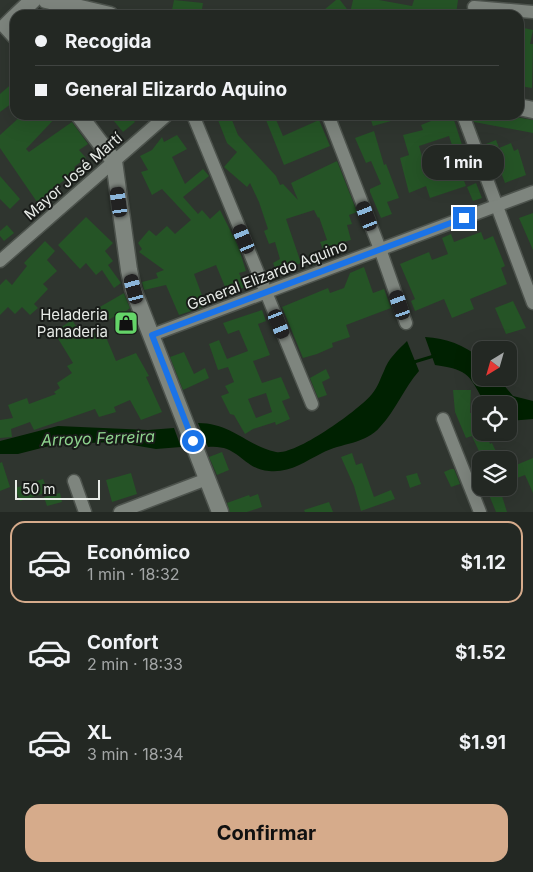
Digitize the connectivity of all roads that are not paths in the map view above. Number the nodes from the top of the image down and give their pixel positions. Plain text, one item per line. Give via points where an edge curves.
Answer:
1 (33, 0) edge
2 (46, 0) edge
3 (474, 7) edge
4 (24, 10) edge
5 (89, 10) edge
6 (509, 10) edge
7 (83, 120) edge
8 (161, 120) edge
9 (195, 120) edge
10 (330, 120) edge
11 (465, 120) edge
12 (114, 161) junction
13 (533, 192) edge
14 (497, 206) junction
15 (380, 250) junction
16 (0, 261) edge
17 (266, 292) junction
18 (533, 303) edge
19 (406, 323) dead end
20 (152, 335) junction
21 (312, 404) dead end
22 (444, 419) dead end
23 (208, 479) junction
24 (74, 481) dead end
25 (85, 512) edge
26 (120, 512) edge
27 (220, 512) edge
28 (480, 512) edge

1 - 4 street
2 - 5 street
3 - 6 street
7 - 12 street
8 - 12 street, Mayor José Martí
9 - 17 street
10 - 15 street
11 - 14 street
12 - 16 street, Mayor José Martí
12 - 20 street via 129,270
13 - 14 street, General Elizardo Aquino
14 - 15 street, General Elizardo Aquino
14 - 18 street
15 - 17 street, General Elizardo Aquino
15 - 19 street
17 - 20 street, General Elizardo Aquino
17 - 21 street
20 - 23 street
22 - 28 street
23 - 26 street
23 - 27 street
24 - 25 street

